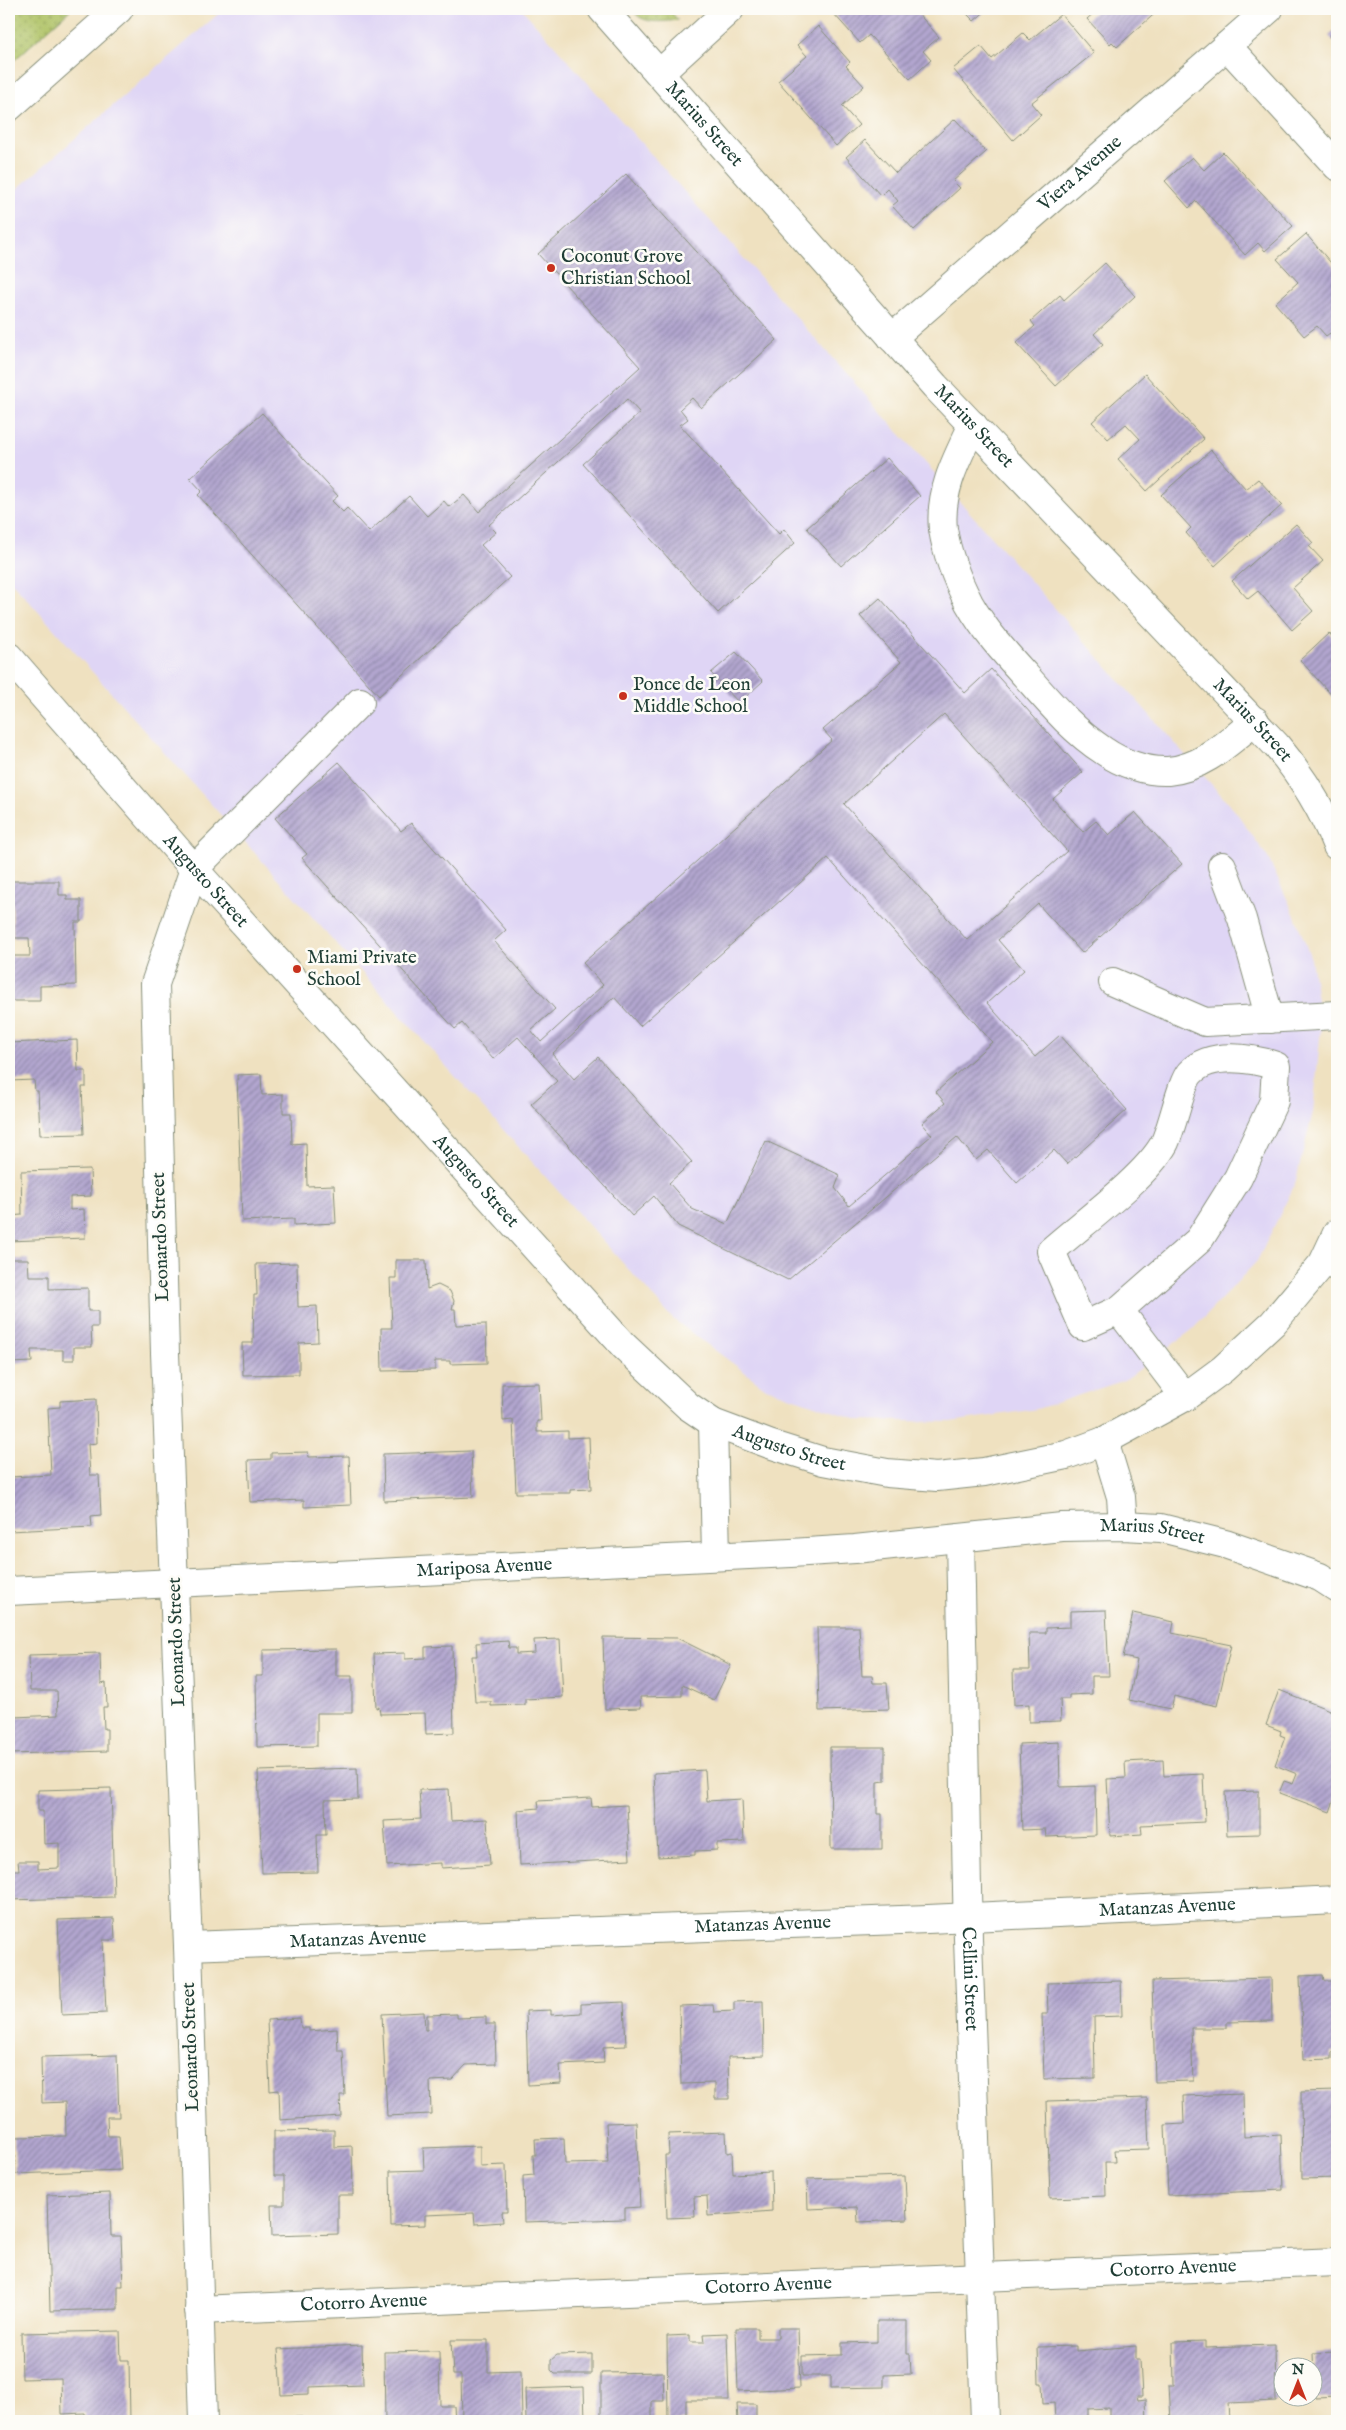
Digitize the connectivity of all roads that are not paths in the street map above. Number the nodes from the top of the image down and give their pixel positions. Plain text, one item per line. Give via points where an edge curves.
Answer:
1 (119, 9) edge
2 (602, 9) edge
3 (730, 9) edge
4 (1269, 9) edge
5 (1227, 46) junction
6 (660, 73) junction
7 (9, 107) edge
8 (1337, 166) edge
9 (892, 338) junction
10 (973, 425) junction
11 (9, 657) edge
12 (360, 702) dead end
13 (1255, 721) junction
14 (1337, 846) edge
15 (1222, 866) dead end
16 (194, 869) junction
17 (1113, 982) dead end
18 (1337, 1015) edge
19 (1270, 1018) junction
20 (1337, 1233) edge
21 (1119, 1310) junction
22 (1185, 1397) junction
23 (713, 1423) junction
24 (1104, 1441) junction
25 (1123, 1526) junction
26 (960, 1538) junction
27 (716, 1556) junction
28 (175, 1583) junction
29 (1337, 1588) edge
30 (9, 1591) edge
31 (1337, 1900) edge
32 (968, 1917) junction
33 (188, 1946) junction
34 (1337, 2262) edge
35 (981, 2277) junction
36 (199, 2310) junction
37 (203, 2421) edge
38 (985, 2421) edge

1 - 7 street
2 - 6 street, Marius Street
3 - 6 street
4 - 5 street, Viera Avenue
5 - 8 street
5 - 9 street, Viera Avenue
6 - 9 street, Marius Street
9 - 10 street, Marius Street
10 - 13 street, Marius Street
10 - 13 street via 949,477 945,494 946,546 959,583 982,623 1060,714 1104,752 1126,763 1167,771 1203,761
11 - 16 street, Augusto Street
12 - 16 street
13 - 14 street, Marius Street via 1296,770 1325,816
15 - 19 street via 1242,919
16 - 23 street, Augusto Street via 624,1346 688,1406
16 - 28 street, Leonardo Street via 156,984 164,1343
17 - 19 street via 1206,1022
18 - 19 street
20 - 22 street, Augusto Street via 1323,1263 1273,1323 1223,1369
21 - 21 street via 1084,1326 1050,1251 1140,1174 1164,1145 1190,1074 1214,1059 1254,1059 1276,1066 1274,1101 1238,1178 1199,1240
21 - 22 street
22 - 24 street, Augusto Street
23 - 24 street, Augusto Street via 823,1461 921,1477 984,1472 1066,1454
23 - 27 street
24 - 25 street via 1121,1497
25 - 26 street, Marius Street via 1062,1527
25 - 29 street, Marius Street via 1161,1528 1225,1544 1320,1577
26 - 27 street, Mariposa Avenue via 855,1549
26 - 32 street, Cellini Street
27 - 28 street, Mariposa Avenue
28 - 30 street, Mariposa Avenue
28 - 33 street, Leonardo Street
31 - 32 street, Matanzas Avenue
32 - 33 street, Matanzas Avenue
32 - 35 street, Cellini Street
33 - 36 street, Leonardo Street
34 - 35 street, Cotorro Avenue
35 - 36 street, Cotorro Avenue
35 - 38 street, Cellini Street
36 - 37 street, Leonardo Street

